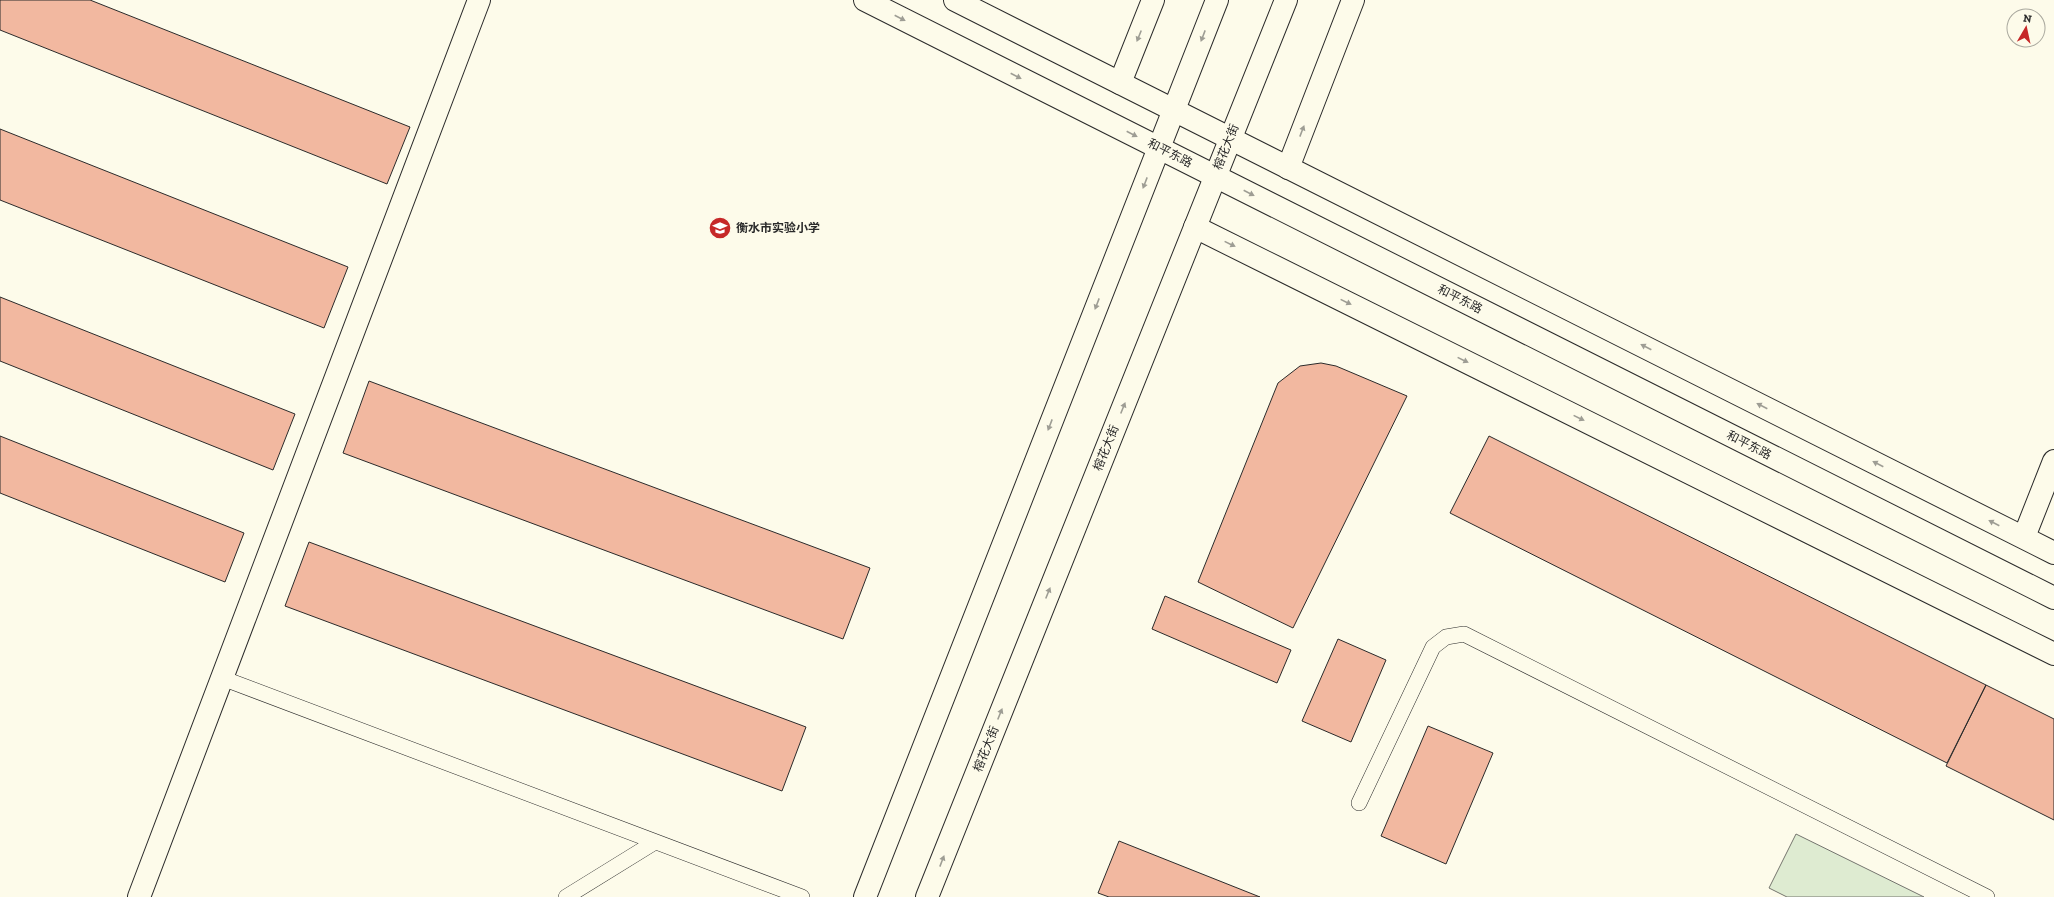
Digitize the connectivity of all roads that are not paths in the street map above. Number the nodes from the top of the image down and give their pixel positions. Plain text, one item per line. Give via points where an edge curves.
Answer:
1 (479, 0) edge
2 (865, 0) edge
3 (955, 0) edge
4 (1153, 0) edge
5 (1217, 0) edge
6 (1286, 0) edge
7 (1353, 0) edge
8 (1120, 83) junction
9 (1173, 110) junction
10 (1230, 138) junction
11 (1159, 148) junction
12 (1288, 168) junction
13 (1215, 176) junction
14 (1195, 227) junction
15 (2054, 461) edge
16 (2024, 537) junction
17 (2054, 553) edge
18 (2054, 598) edge
19 (2054, 654) edge
20 (222, 678) junction
21 (1359, 803) dead end
22 (655, 842) junction
23 (139, 897) edge
24 (566, 897) edge
25 (802, 897) edge
26 (865, 897) edge
27 (927, 897) edge
28 (1987, 897) edge

1 - 20 main road
2 -> 11 main road, 和平东路
3 - 8 main road
4 -> 8 main road
5 -> 9 main road
6 - 10 main road, 榕花大街
12 -> 7 main road
8 - 9 main road
9 - 10 main road
9 - 11 main road
10 - 12 main road
10 - 13 main road, 榕花大街
11 - 13 main road, 和平东路
11 -> 26 main road
16 -> 12 main road
13 - 14 main road, 榕花大街
13 -> 18 main road, 和平东路
14 -> 19 main road
27 -> 14 main road, 榕花大街
15 - 16 main road
16 - 17 main road
20 - 22 lane
20 - 23 main road
21 - 28 lane via 1433,647 1446,637 1464,634
22 - 24 lane
22 - 25 lane

